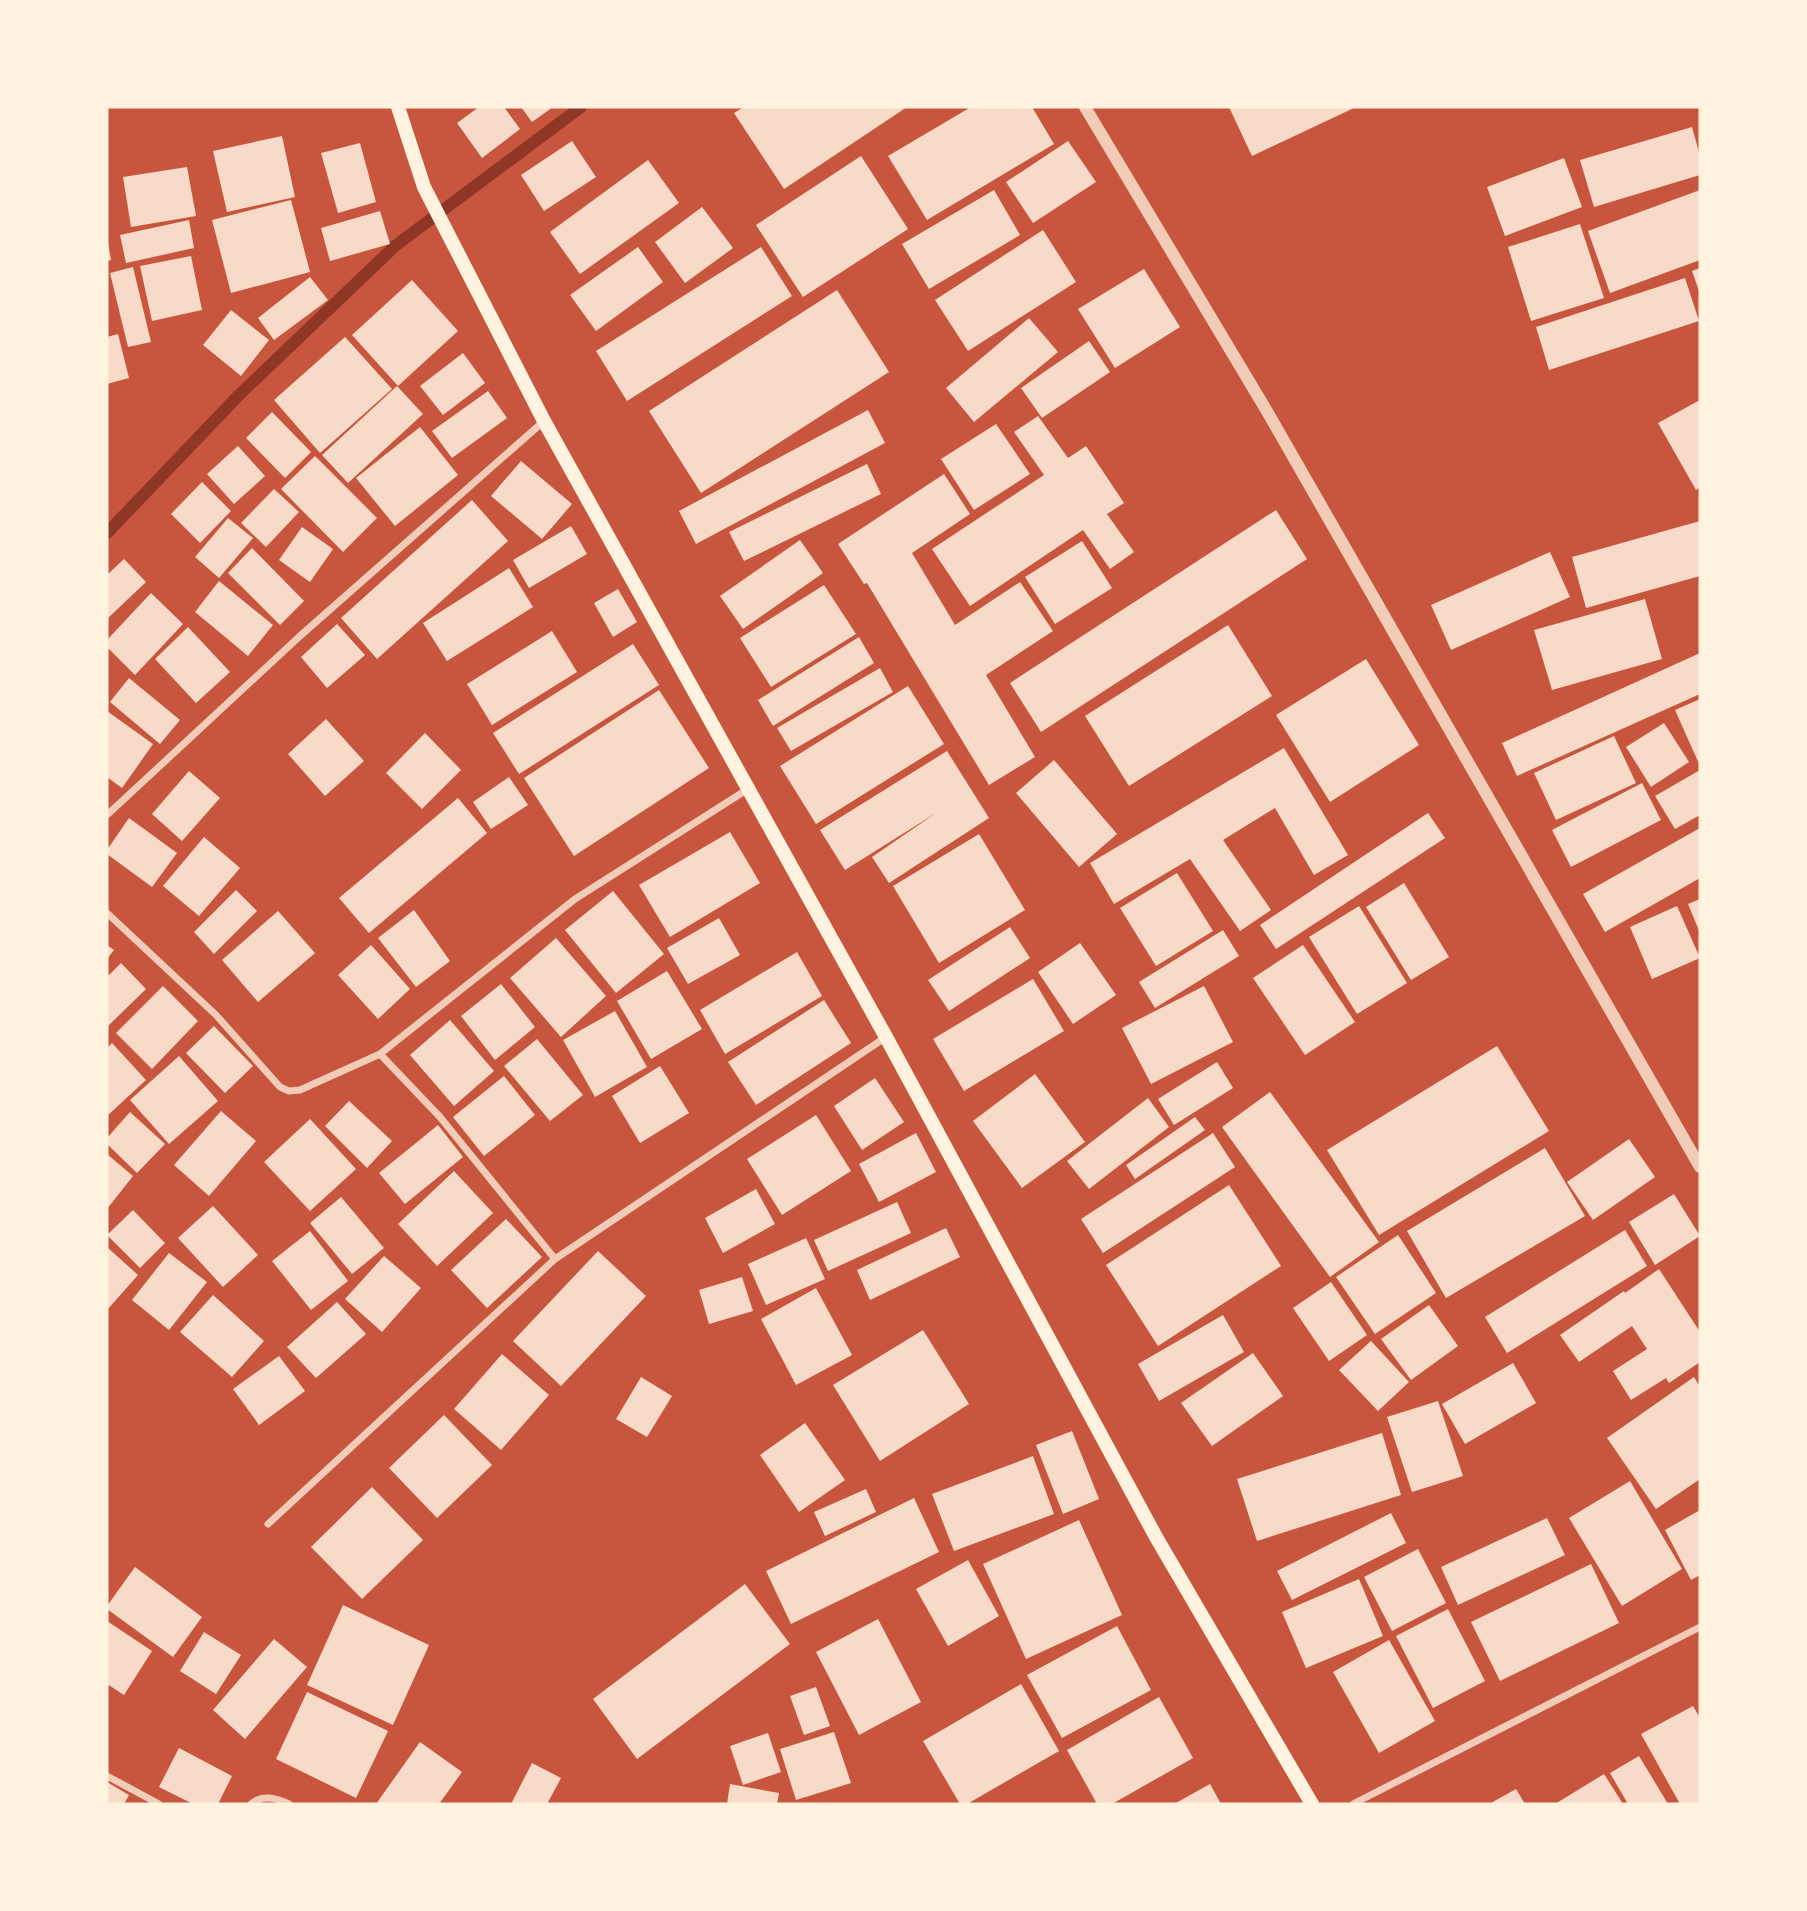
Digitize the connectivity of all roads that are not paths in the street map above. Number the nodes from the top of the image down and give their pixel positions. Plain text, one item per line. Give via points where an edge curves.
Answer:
1 (398, 107) edge
2 (1085, 107) edge
3 (544, 421) junction
4 (748, 788) junction
5 (107, 815) edge
6 (107, 914) edge
7 (886, 1037) junction
8 (380, 1054) junction
9 (1700, 1167) edge
10 (555, 1259) junction
11 (268, 1524) dead end
12 (1700, 1628) edge
13 (107, 1776) edge
14 (159, 1804) edge
15 (251, 1804) edge
16 (289, 1804) edge
17 (1312, 1804) edge
18 (1353, 1804) edge

1 - 3 main road via 424,187
2 - 9 street via 1268,413
3 - 4 main road
3 - 5 street via 300,636
4 - 7 main road
4 - 8 street via 575,899
6 - 8 street via 216,1015 280,1087 300,1090
7 - 10 street
7 - 17 main road via 1156,1538
8 - 10 street via 440,1117
10 - 11 street
12 - 18 street
13 - 14 street
15 - 16 street via 264,1797

